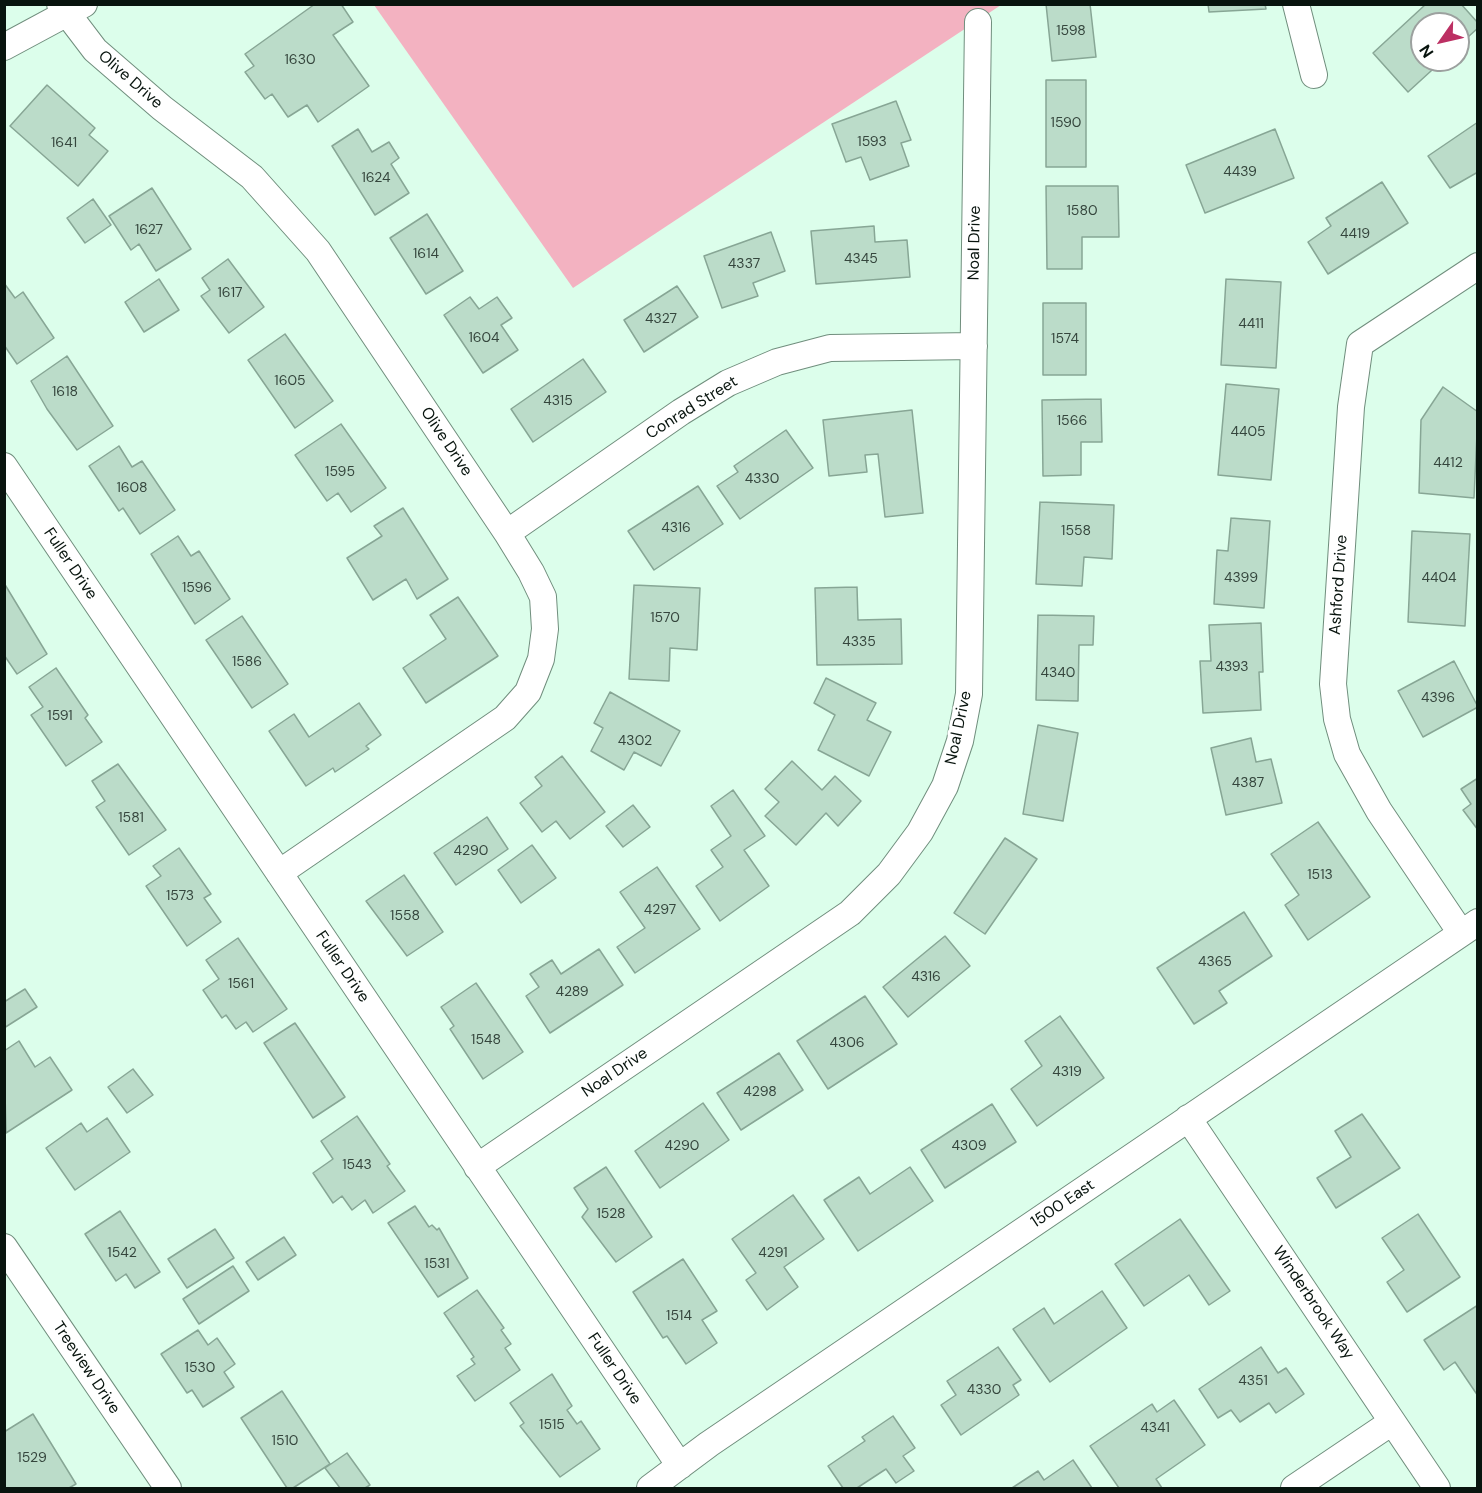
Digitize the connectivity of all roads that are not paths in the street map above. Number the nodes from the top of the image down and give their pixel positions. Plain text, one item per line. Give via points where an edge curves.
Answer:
1 (1296, 4) edge
2 (70, 8) edge
3 (978, 22) dead end
4 (4, 47) edge
5 (1314, 75) dead end
6 (1478, 266) edge
7 (974, 346) junction
8 (4, 466) edge
9 (507, 533) junction
10 (279, 873) junction
11 (1469, 928) edge
12 (1188, 1118) junction
13 (477, 1167) junction
14 (4, 1247) edge
15 (1392, 1422) junction
16 (680, 1466) junction
17 (168, 1488) edge
18 (650, 1488) edge
19 (1294, 1488) edge
20 (1437, 1488) edge

1 - 5 street
2 - 4 street
2 - 9 street, Olive Drive via 95,50 226,155 278,204 318,251
3 - 7 street, Noal Drive
6 - 11 street, Ashford Drive via 1360,344 1351,407 1333,684 1347,754 1379,811
7 - 9 street, Conrad Street via 830,348 777,362 728,383 681,412
7 - 13 street, Noal Drive via 969,694 960,741 945,786 920,832 889,874 850,913
8 - 10 street, Fuller Drive
9 - 10 street, Olive Drive via 543,597 544,639 528,692 505,718 477,739
10 - 13 street, Fuller Drive
11 - 12 street, 1500 East
12 - 15 street, Winderbrook Way
12 - 16 street, 1500 East
13 - 16 street, Fuller Drive
14 - 17 street, Treeview Drive
15 - 19 street
15 - 20 street, Winderbrook Way
16 - 18 street, 1500 East

